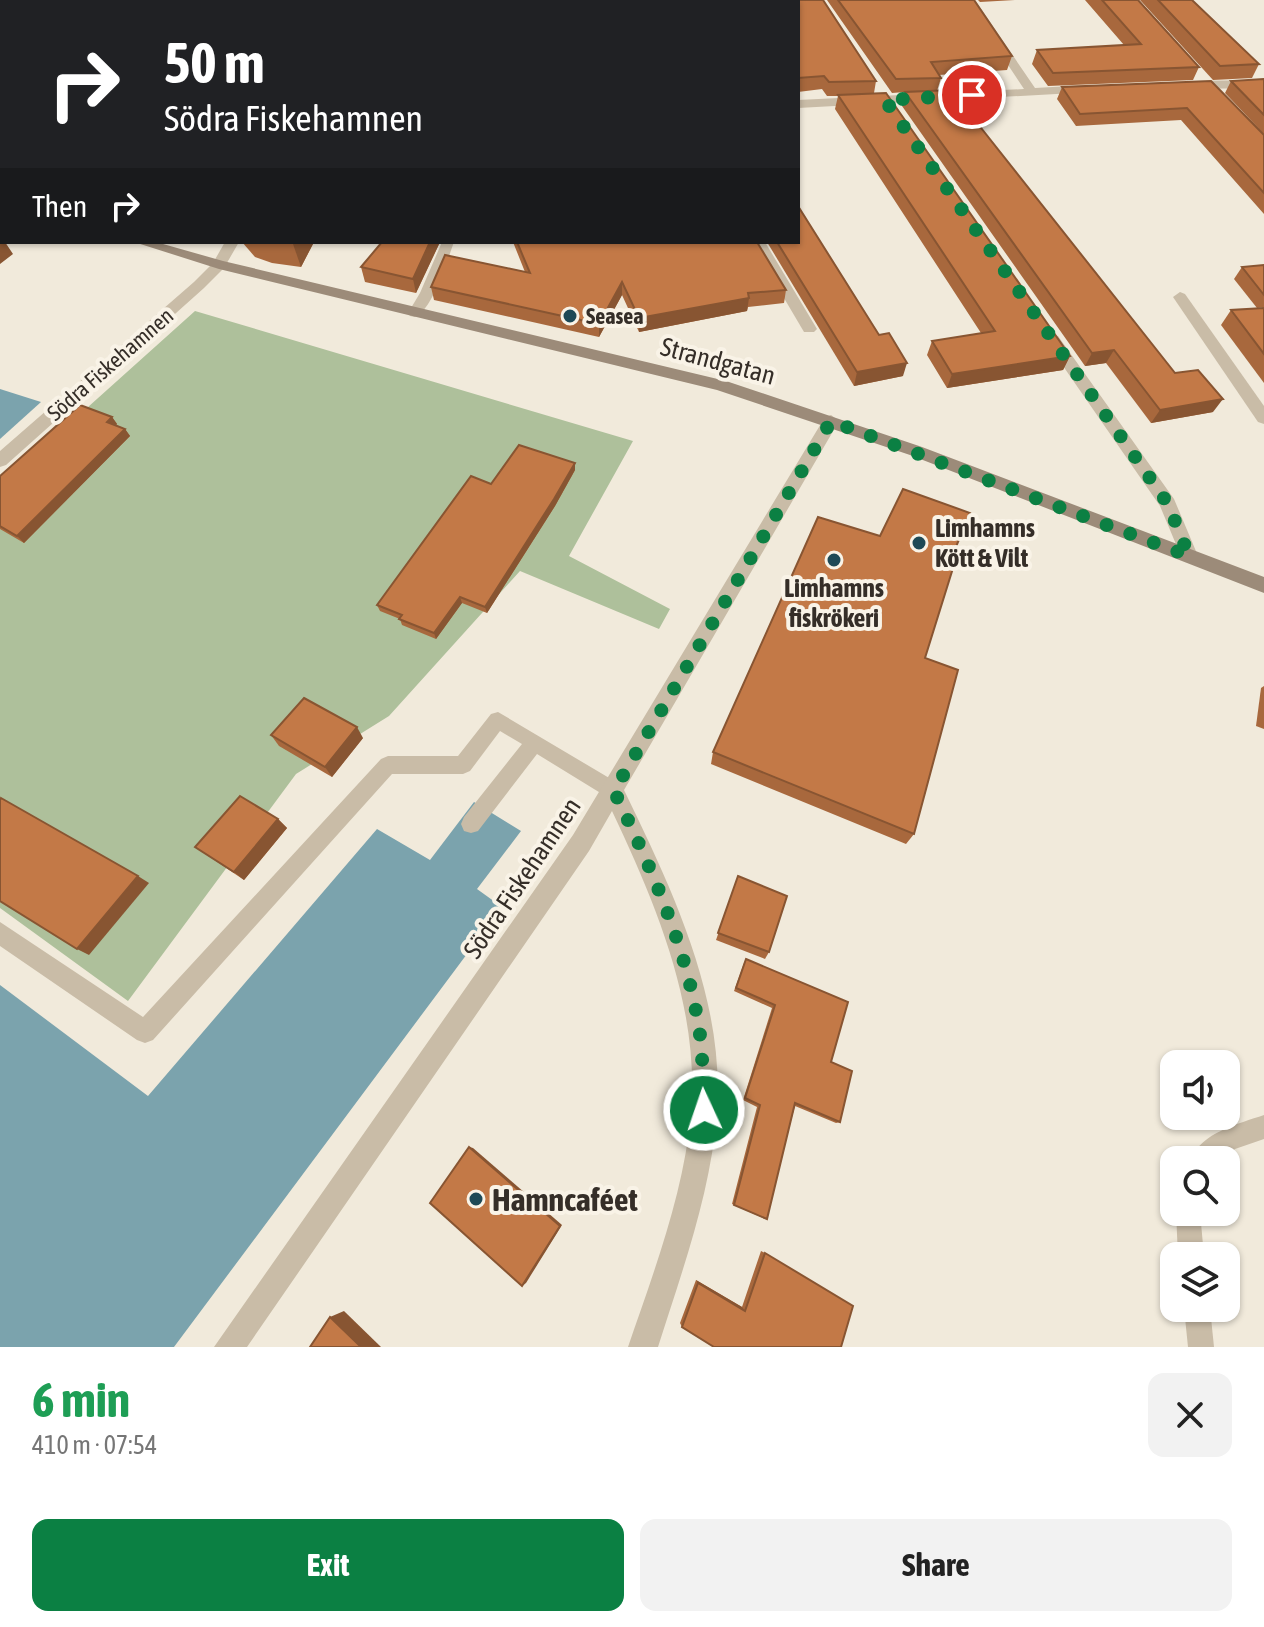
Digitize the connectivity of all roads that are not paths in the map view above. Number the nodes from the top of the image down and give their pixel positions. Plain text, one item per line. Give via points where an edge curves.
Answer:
1 (970, 0) edge
2 (1197, 74) edge
3 (1207, 84) junction
4 (1264, 84) edge
5 (1177, 85) edge
6 (1104, 88) edge
7 (1031, 91) junction
8 (880, 93) junction
9 (1216, 95) edge
10 (800, 104) edge
11 (894, 113) edge
12 (148, 244) edge
13 (231, 244) edge
14 (447, 244) edge
15 (759, 244) edge
16 (219, 265) junction
17 (1180, 297) dead end
18 (415, 313) junction
19 (1040, 322) edge
20 (809, 329) dead end
21 (1264, 418) edge
22 (831, 421) junction
23 (0, 461) edge
24 (1189, 556) junction
25 (1264, 585) edge
26 (535, 742) junction
27 (614, 791) junction
28 (471, 824) dead end
29 (0, 933) edge
30 (1264, 1127) edge
31 (1219, 1146) edge
32 (1198, 1322) edge
33 (229, 1347) edge
34 (643, 1347) edge
35 (1201, 1347) edge

1 - 7 street
2 - 3 street
3 - 4 street
3 - 5 street
3 - 9 street
6 - 7 street
7 - 8 street
8 - 10 street
8 - 11 street
12 - 16 street, Strandgatan
13 - 16 street, Södra Fiskehamnen
14 - 18 lane
15 - 20 street
16 - 18 street, Strandgatan
16 - 23 street, Södra Fiskehamnen
17 - 21 street
18 - 22 street, Strandgatan via 720,385
19 - 24 street via 1168,504
22 - 24 street, Strandgatan
22 - 27 street, Södra Fiskehamnen
24 - 25 street, Strandgatan
26 - 27 lane
26 - 28 lane
26 - 29 lane via 498,720 463,765 388,765 145,1032
27 - 33 street, Södra Fiskehamnen
27 - 34 street via 650,866 683,964 700,1035 704,1110 686,1212
30 - 31 lane
32 - 35 lane

